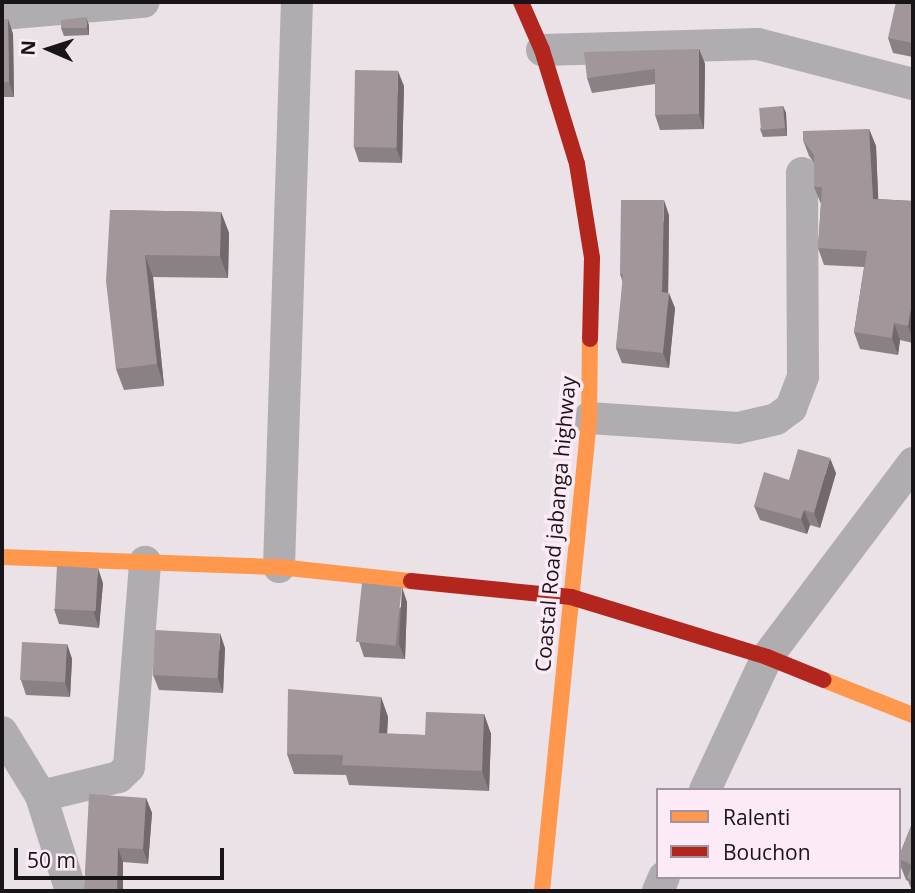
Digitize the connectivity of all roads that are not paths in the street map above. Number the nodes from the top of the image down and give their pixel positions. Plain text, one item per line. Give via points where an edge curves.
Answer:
1 (143, 2) edge
2 (297, 2) edge
3 (521, 2) edge
4 (2, 13) edge
5 (542, 50) junction
6 (913, 84) edge
7 (802, 173) dead end
8 (589, 418) junction
9 (913, 463) edge
10 (2, 557) edge
11 (145, 562) junction
12 (279, 567) junction
13 (571, 597) junction
14 (767, 657) junction
15 (913, 715) edge
16 (2, 732) edge
17 (706, 788) edge
18 (41, 796) junction
19 (71, 891) edge
20 (542, 891) edge

1 - 4 street
2 - 12 street
3 - 5 street, Coastal Road jabanga highway
5 - 6 street via 758,44
5 - 8 street, Coastal Road jabanga highway via 577,164 592,258
7 - 8 street via 803,376 791,408 776,419 738,428
8 - 13 street, Coastal Road jabanga highway
9 - 14 street
10 - 11 street
11 - 12 street
11 - 18 street via 129,767 119,777
12 - 13 street
13 - 14 street
13 - 20 street, Coastal Road jabanga highway
14 - 15 street
14 - 17 street
16 - 18 street
18 - 19 street

